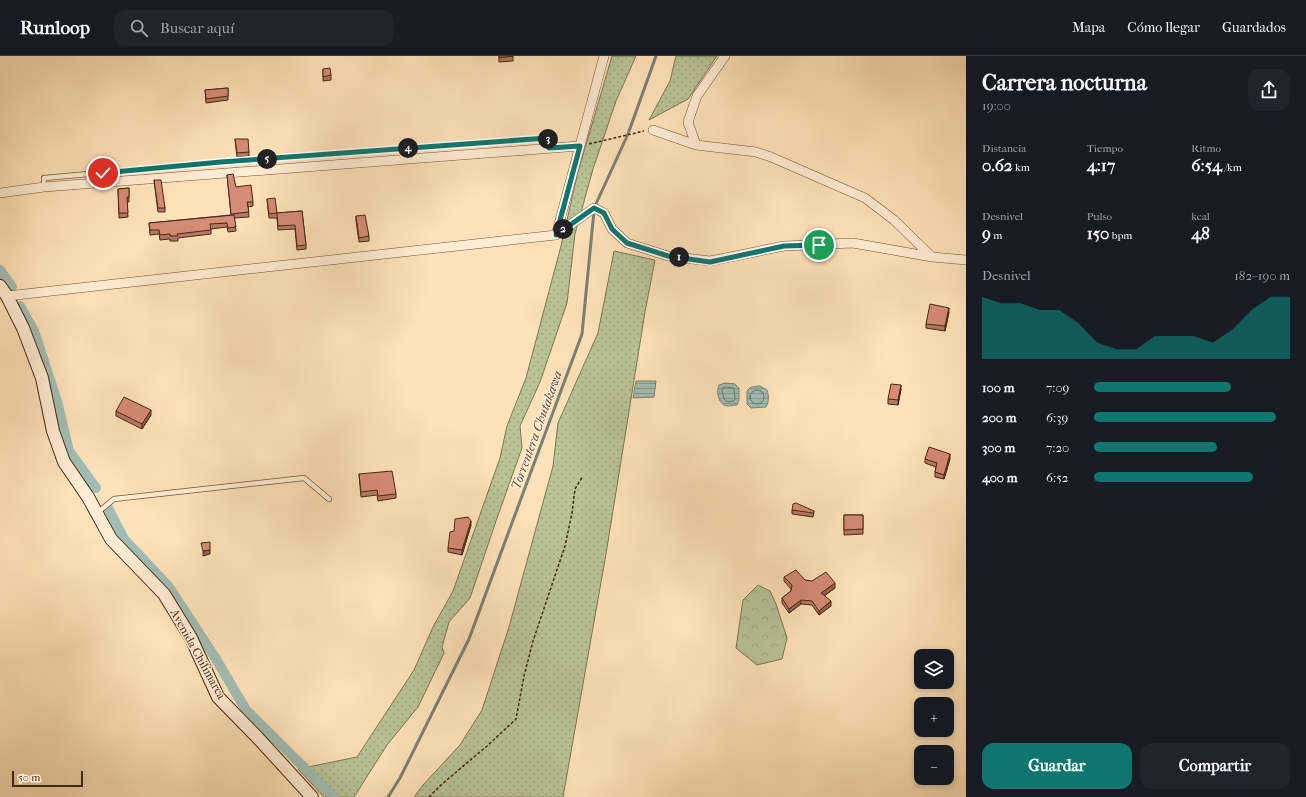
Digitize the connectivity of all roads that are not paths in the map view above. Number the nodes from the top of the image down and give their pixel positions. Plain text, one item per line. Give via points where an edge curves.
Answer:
1 (604, 56) edge
2 (725, 56) edge
3 (653, 130) road end
4 (696, 145) junction
5 (580, 146) junction
6 (0, 193) edge
7 (556, 235) junction
8 (932, 257) junction
9 (966, 260) edge
10 (4, 291) edge
11 (329, 499) dead end
12 (97, 513) junction
13 (312, 797) edge

1 - 5 street
2 - 4 street via 697,96 688,122
3 - 4 street
4 - 8 street via 756,152 865,198 894,220
5 - 6 street via 44,187
5 - 7 street
7 - 8 street via 594,208 604,213 612,229 627,243 668,256 710,262 784,246 853,244
7 - 10 street
8 - 9 street
10 - 12 street, Avenida Chilimarca via 23,328 42,378 53,431 64,462
11 - 12 lane via 304,478 114,499
12 - 13 street, Avenida Chilimarca via 111,539 164,594 191,638 218,697

